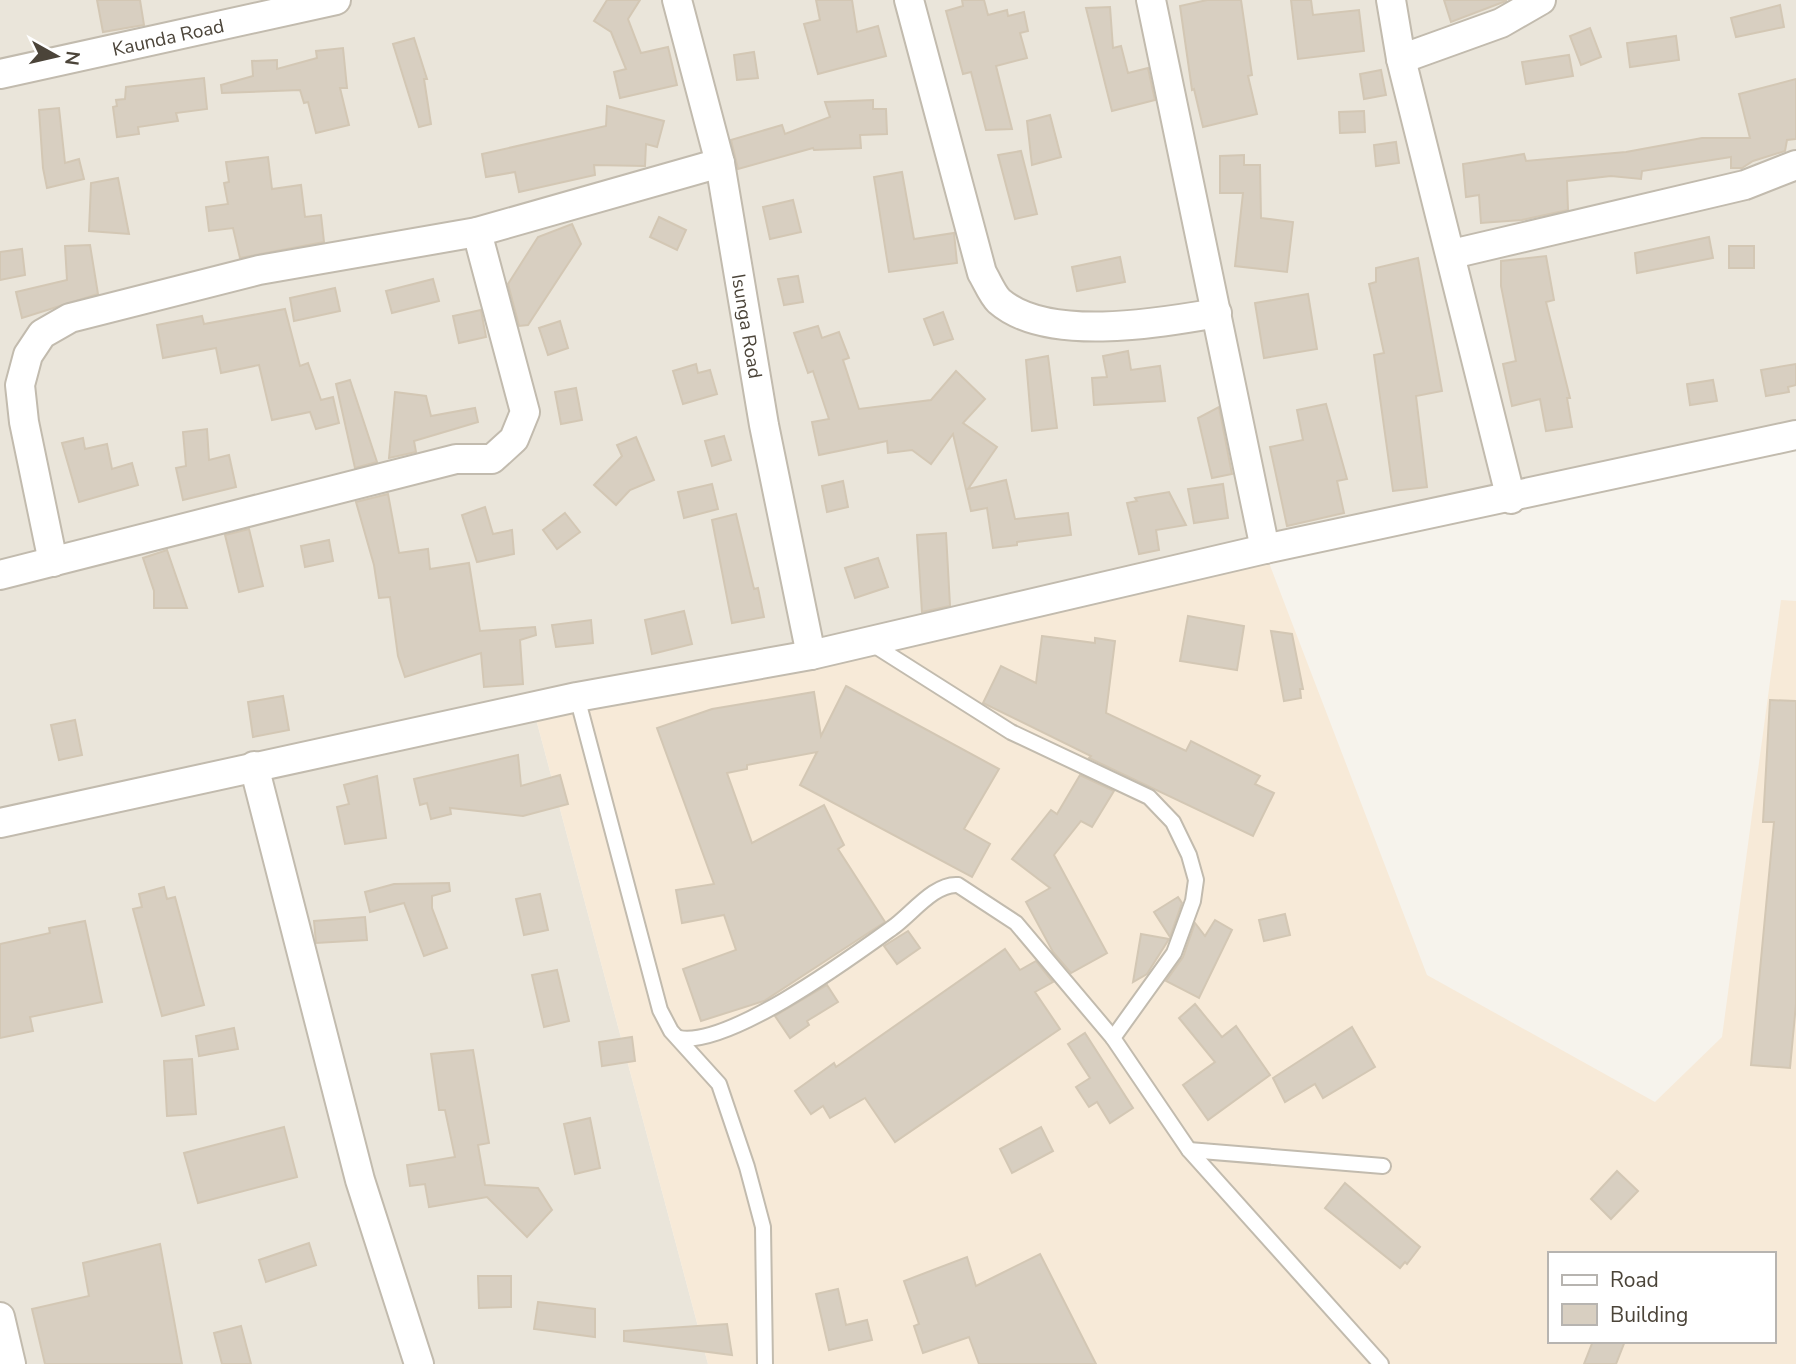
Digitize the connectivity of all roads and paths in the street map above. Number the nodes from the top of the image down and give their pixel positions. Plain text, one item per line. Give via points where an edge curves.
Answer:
1 (335, 0) edge
2 (677, 0) edge
3 (909, 0) edge
4 (1151, 0) edge
5 (1391, 0) edge
6 (1541, 0) edge
7 (1401, 59) junction
8 (0, 74) edge
9 (720, 163) junction
10 (1796, 165) edge
11 (477, 232) junction
12 (1452, 254) junction
13 (1217, 313) junction
14 (1796, 435) edge
15 (1511, 499) junction
16 (1265, 549) junction
17 (53, 562) junction
18 (0, 575) edge
19 (868, 642) junction
20 (811, 655) junction
21 (577, 697) junction
22 (254, 766) junction
23 (0, 822) edge
24 (679, 1038) junction
25 (1113, 1038) junction
26 (1189, 1150) junction
27 (1383, 1166) dead end
28 (0, 1318) edge
29 (11, 1364) edge
30 (419, 1364) edge
31 (765, 1364) edge
32 (1381, 1364) edge

1 - 8 street, Kaunda Road
2 - 9 street, Isunga Road
3 - 13 street via 982,272 998,300 1021,314 1076,327 1159,323
4 - 13 street
5 - 7 street
6 - 7 street via 1501,23
7 - 12 street
9 - 11 street
9 - 20 street, Isunga Road via 764,425
10 - 12 street via 1745,185
11 - 17 street via 259,271 70,318 42,334 28,355 20,385
11 - 17 street via 525,412 514,439 492,459 456,459
12 - 15 street
13 - 16 street
14 - 15 street
15 - 16 street
16 - 19 street
17 - 18 street
19 - 20 street
19 - 25 lane via 1012,732 1149,797 1173,822 1196,880 1193,901 1174,953
20 - 21 street
21 - 22 street
21 - 24 lane via 660,1010
22 - 23 street
22 - 30 street via 357,1167
24 - 25 lane via 710,1037 787,999 951,885 958,885 1016,923
24 - 31 lane via 719,1084 747,1167 762,1227
25 - 26 lane
26 - 27 lane
26 - 32 lane
28 - 29 street

